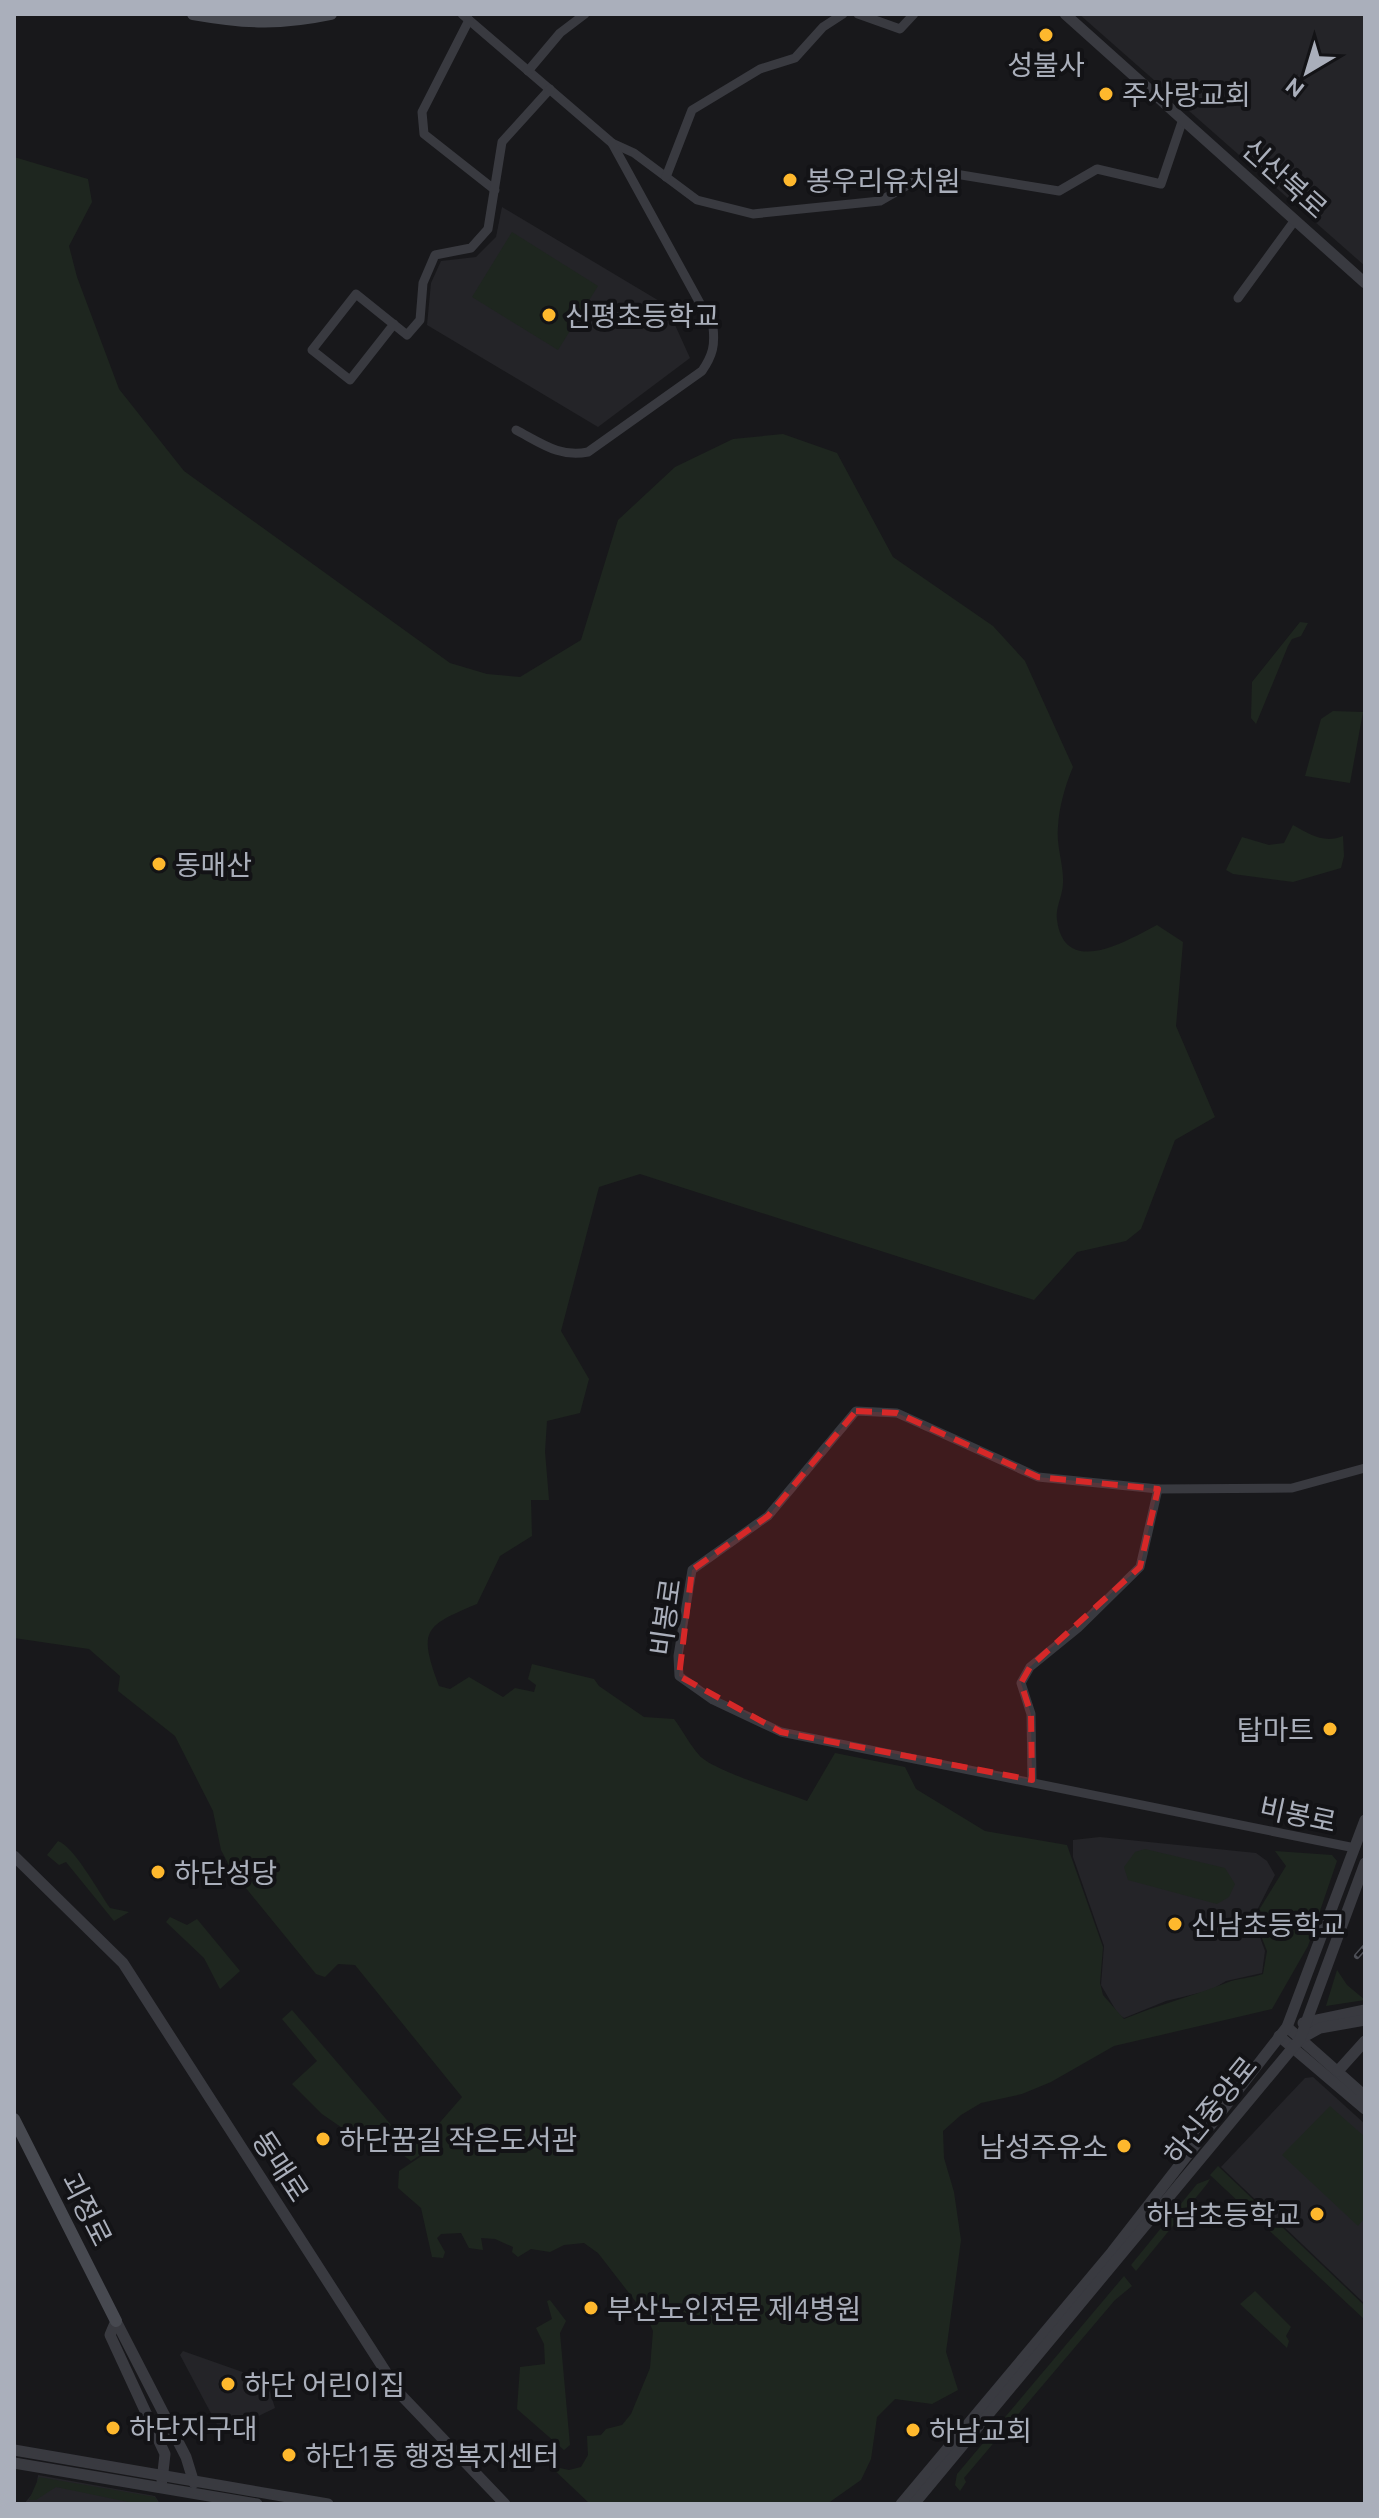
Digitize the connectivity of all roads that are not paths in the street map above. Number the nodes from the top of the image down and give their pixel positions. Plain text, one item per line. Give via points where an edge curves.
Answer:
1 (193, 14) edge
2 (331, 14) edge
3 (585, 14) edge
4 (843, 14) edge
5 (858, 14) edge
6 (914, 14) edge
7 (1065, 14) edge
8 (466, 17) edge
9 (528, 71) junction
10 (550, 89) junction
11 (1183, 119) junction
12 (612, 143) junction
13 (666, 177) junction
14 (495, 190) junction
15 (1295, 220) junction
16 (1365, 283) edge
17 (1238, 298) dead end
18 (394, 324) junction
19 (516, 430) dead end
20 (1365, 1468) edge
21 (1158, 1489) junction
22 (1032, 1780) junction
23 (1365, 1820) edge
24 (1360, 1850) edge
25 (14, 1856) edge
26 (1365, 1863) edge
27 (1365, 2010) edge
28 (1365, 2020) edge
29 (1307, 2021) junction
30 (1283, 2032) junction
31 (1365, 2041) edge
32 (1296, 2043) junction
33 (1338, 2071) junction
34 (1365, 2096) edge
35 (1365, 2109) edge
36 (1222, 2112) junction
37 (14, 2119) edge
38 (1232, 2120) junction
39 (1202, 2148) junction
40 (116, 2321) junction
41 (14, 2450) edge
42 (33, 2453) junction
43 (14, 2463) edge
44 (31, 2466) junction
45 (161, 2474) junction
46 (194, 2479) junction
47 (162, 2489) junction
48 (196, 2495) junction
49 (915, 2497) edge
50 (257, 2504) edge
51 (328, 2504) edge
52 (505, 2504) edge
53 (901, 2504) edge

1 - 2 main road via 285,24
3 - 9 street via 560,33
4 - 13 street via 795,58 760,69 692,110
5 - 6 street via 900,29
7 - 11 street, 신산북로
8 - 9 street
8 - 14 street via 422,112 424,134
9 - 10 street
10 - 12 street
10 - 14 street via 502,142
11 - 13 street via 1161,184 1097,169 1059,191 943,172 925,175 880,201 753,214 697,200
11 - 15 street, 신산북로
12 - 13 street
12 - 19 street via 713,327 712,357 702,371 588,452 559,453
14 - 18 street via 488,229 471,248 435,255 423,283 420,320 407,335
15 - 16 street, 신산북로
15 - 17 street
18 - 18 street via 350,380 312,350 356,294
20 - 21 street, 비봉로 via 1292,1488
21 - 22 street via 1140,1567 1030,1667 1021,1683 1031,1714
21 - 22 street, 비봉로 via 1038,1477 897,1413 856,1411 768,1516 692,1570 679,1676 713,1700 781,1732
22 - 24 street, 비봉로
23 - 24 street, 하신중앙로
24 - 30 street, 하신중앙로
25 - 52 street, 동매로 via 123,1963 400,2394
26 - 29 street, 하신중앙로
27 - 29 street
28 - 32 street via 1320,2028
29 - 30 street
29 - 32 street, 하신중앙로
30 - 32 street
30 - 36 street, 하신중앙로
31 - 33 street
32 - 33 street
32 - 35 street
32 - 38 street, 하신중앙로
33 - 34 street
36 - 38 street
36 - 39 street, 하신중앙로
37 - 40 main road, 괴정로
38 - 39 street, 하신중앙로
39 - 49 street, 하신중앙로
40 - 45 street, 괴정로 via 110,2335 165,2454
40 - 46 street, 괴정로
41 - 42 street
42 - 44 street
42 - 45 street
43 - 44 street
44 - 47 street
45 - 46 street
45 - 47 street, 괴정로
46 - 48 street, 괴정로
46 - 51 street
47 - 48 street
48 - 50 street
49 - 53 street, 하신중앙로

